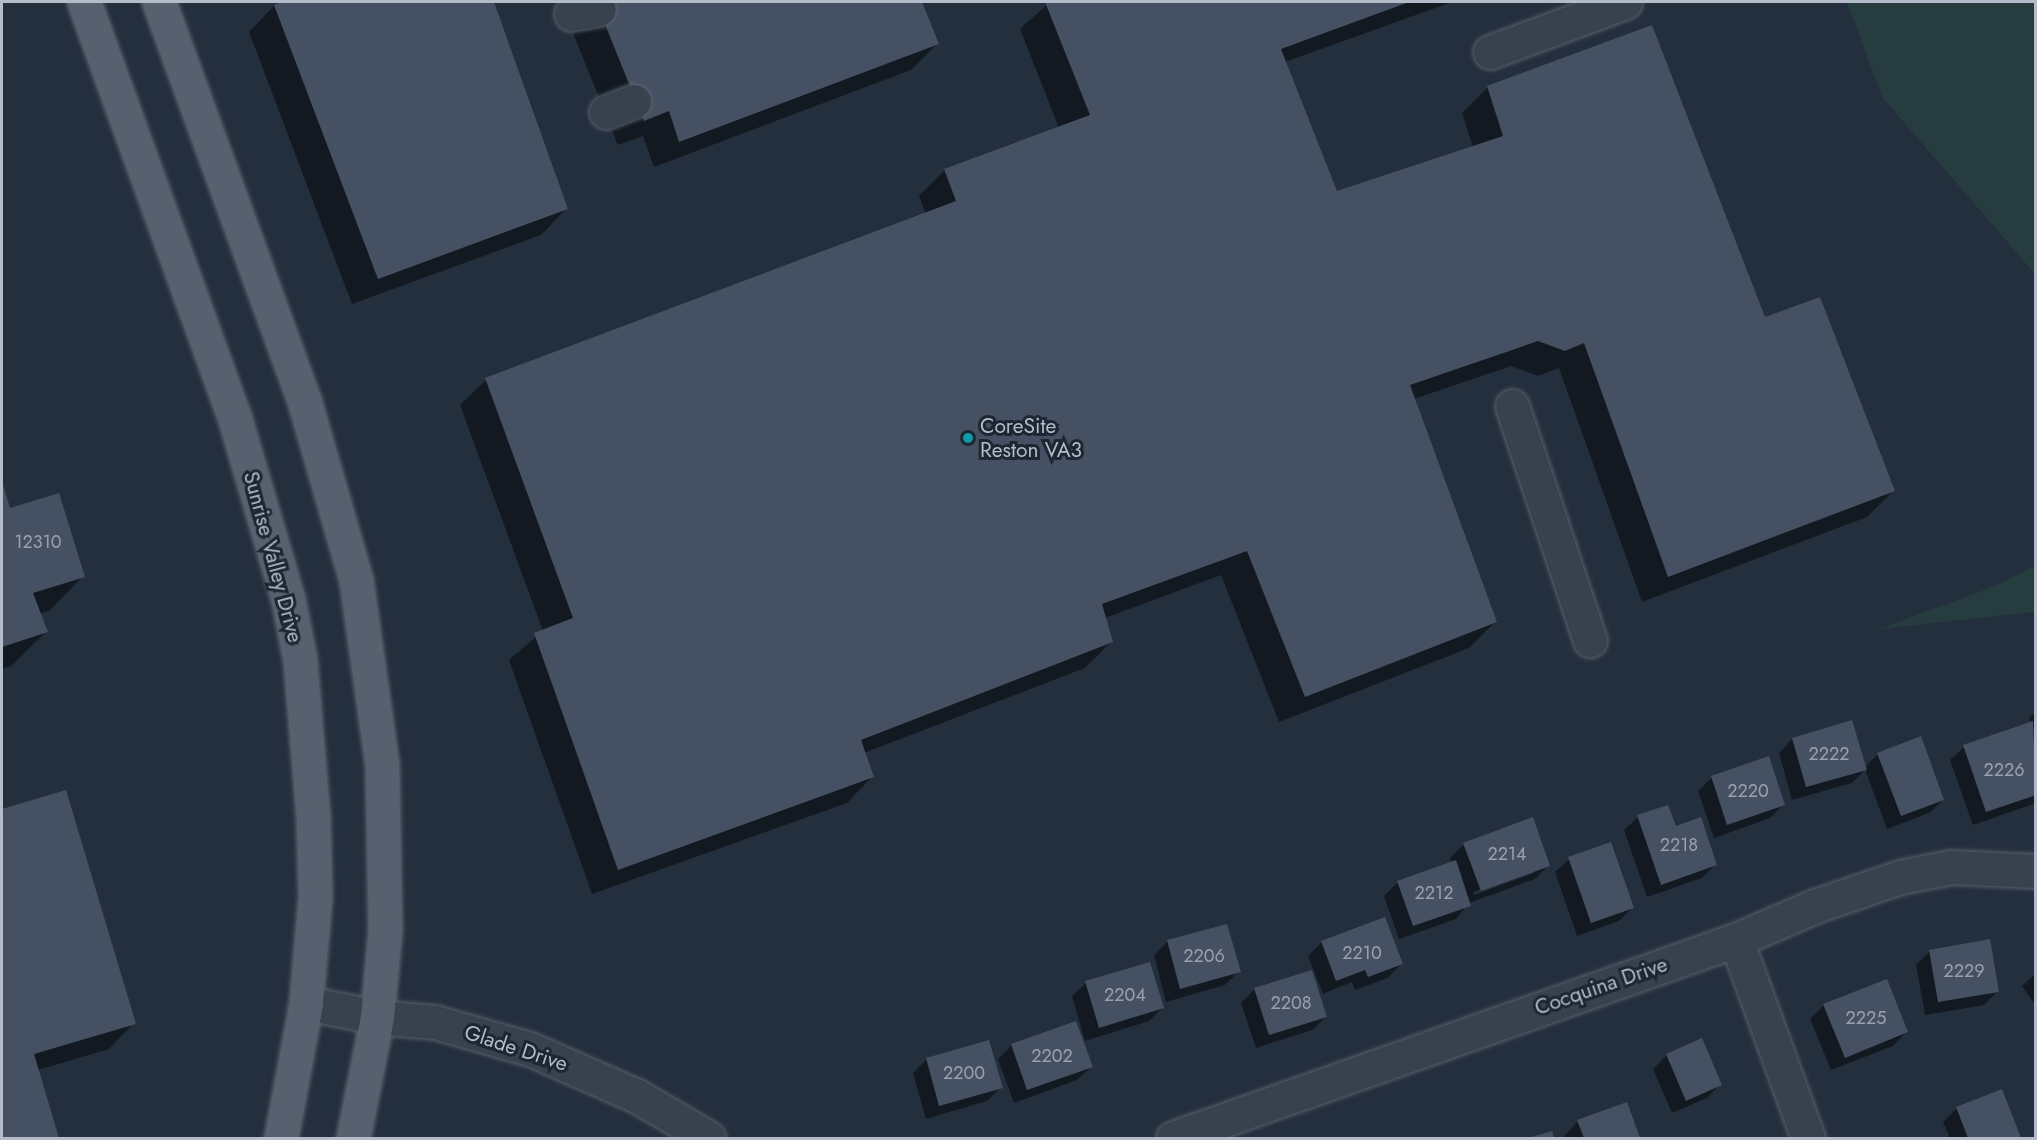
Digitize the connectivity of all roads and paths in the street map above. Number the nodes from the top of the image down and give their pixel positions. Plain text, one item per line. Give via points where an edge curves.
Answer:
1 (84, 2) edge
2 (159, 2) edge
3 (1625, 2) edge
4 (1490, 52) dead end
5 (1512, 406) dead end
6 (1590, 640) dead end
7 (2036, 872) edge
8 (1736, 940) junction
9 (306, 1003) junction
10 (377, 1017) junction
11 (281, 1138) edge
12 (353, 1138) edge
13 (710, 1138) edge
14 (1173, 1138) edge
15 (1808, 1138) edge

1 - 9 main road, Sunrise Valley Drive via 234,416 288,599 300,660 313,818 315,897
2 - 10 main road via 304,400 356,579 382,765 385,929
3 - 4 street
5 - 6 street
7 - 8 street, Cocquina Drive via 1951,867 1900,877 1815,906
8 - 14 street, Cocquina Drive
8 - 15 street
9 - 10 street, Glade Drive
9 - 11 main road, Sunrise Valley Drive
10 - 12 main road
10 - 13 street, Glade Drive via 435,1022 530,1049 638,1096

